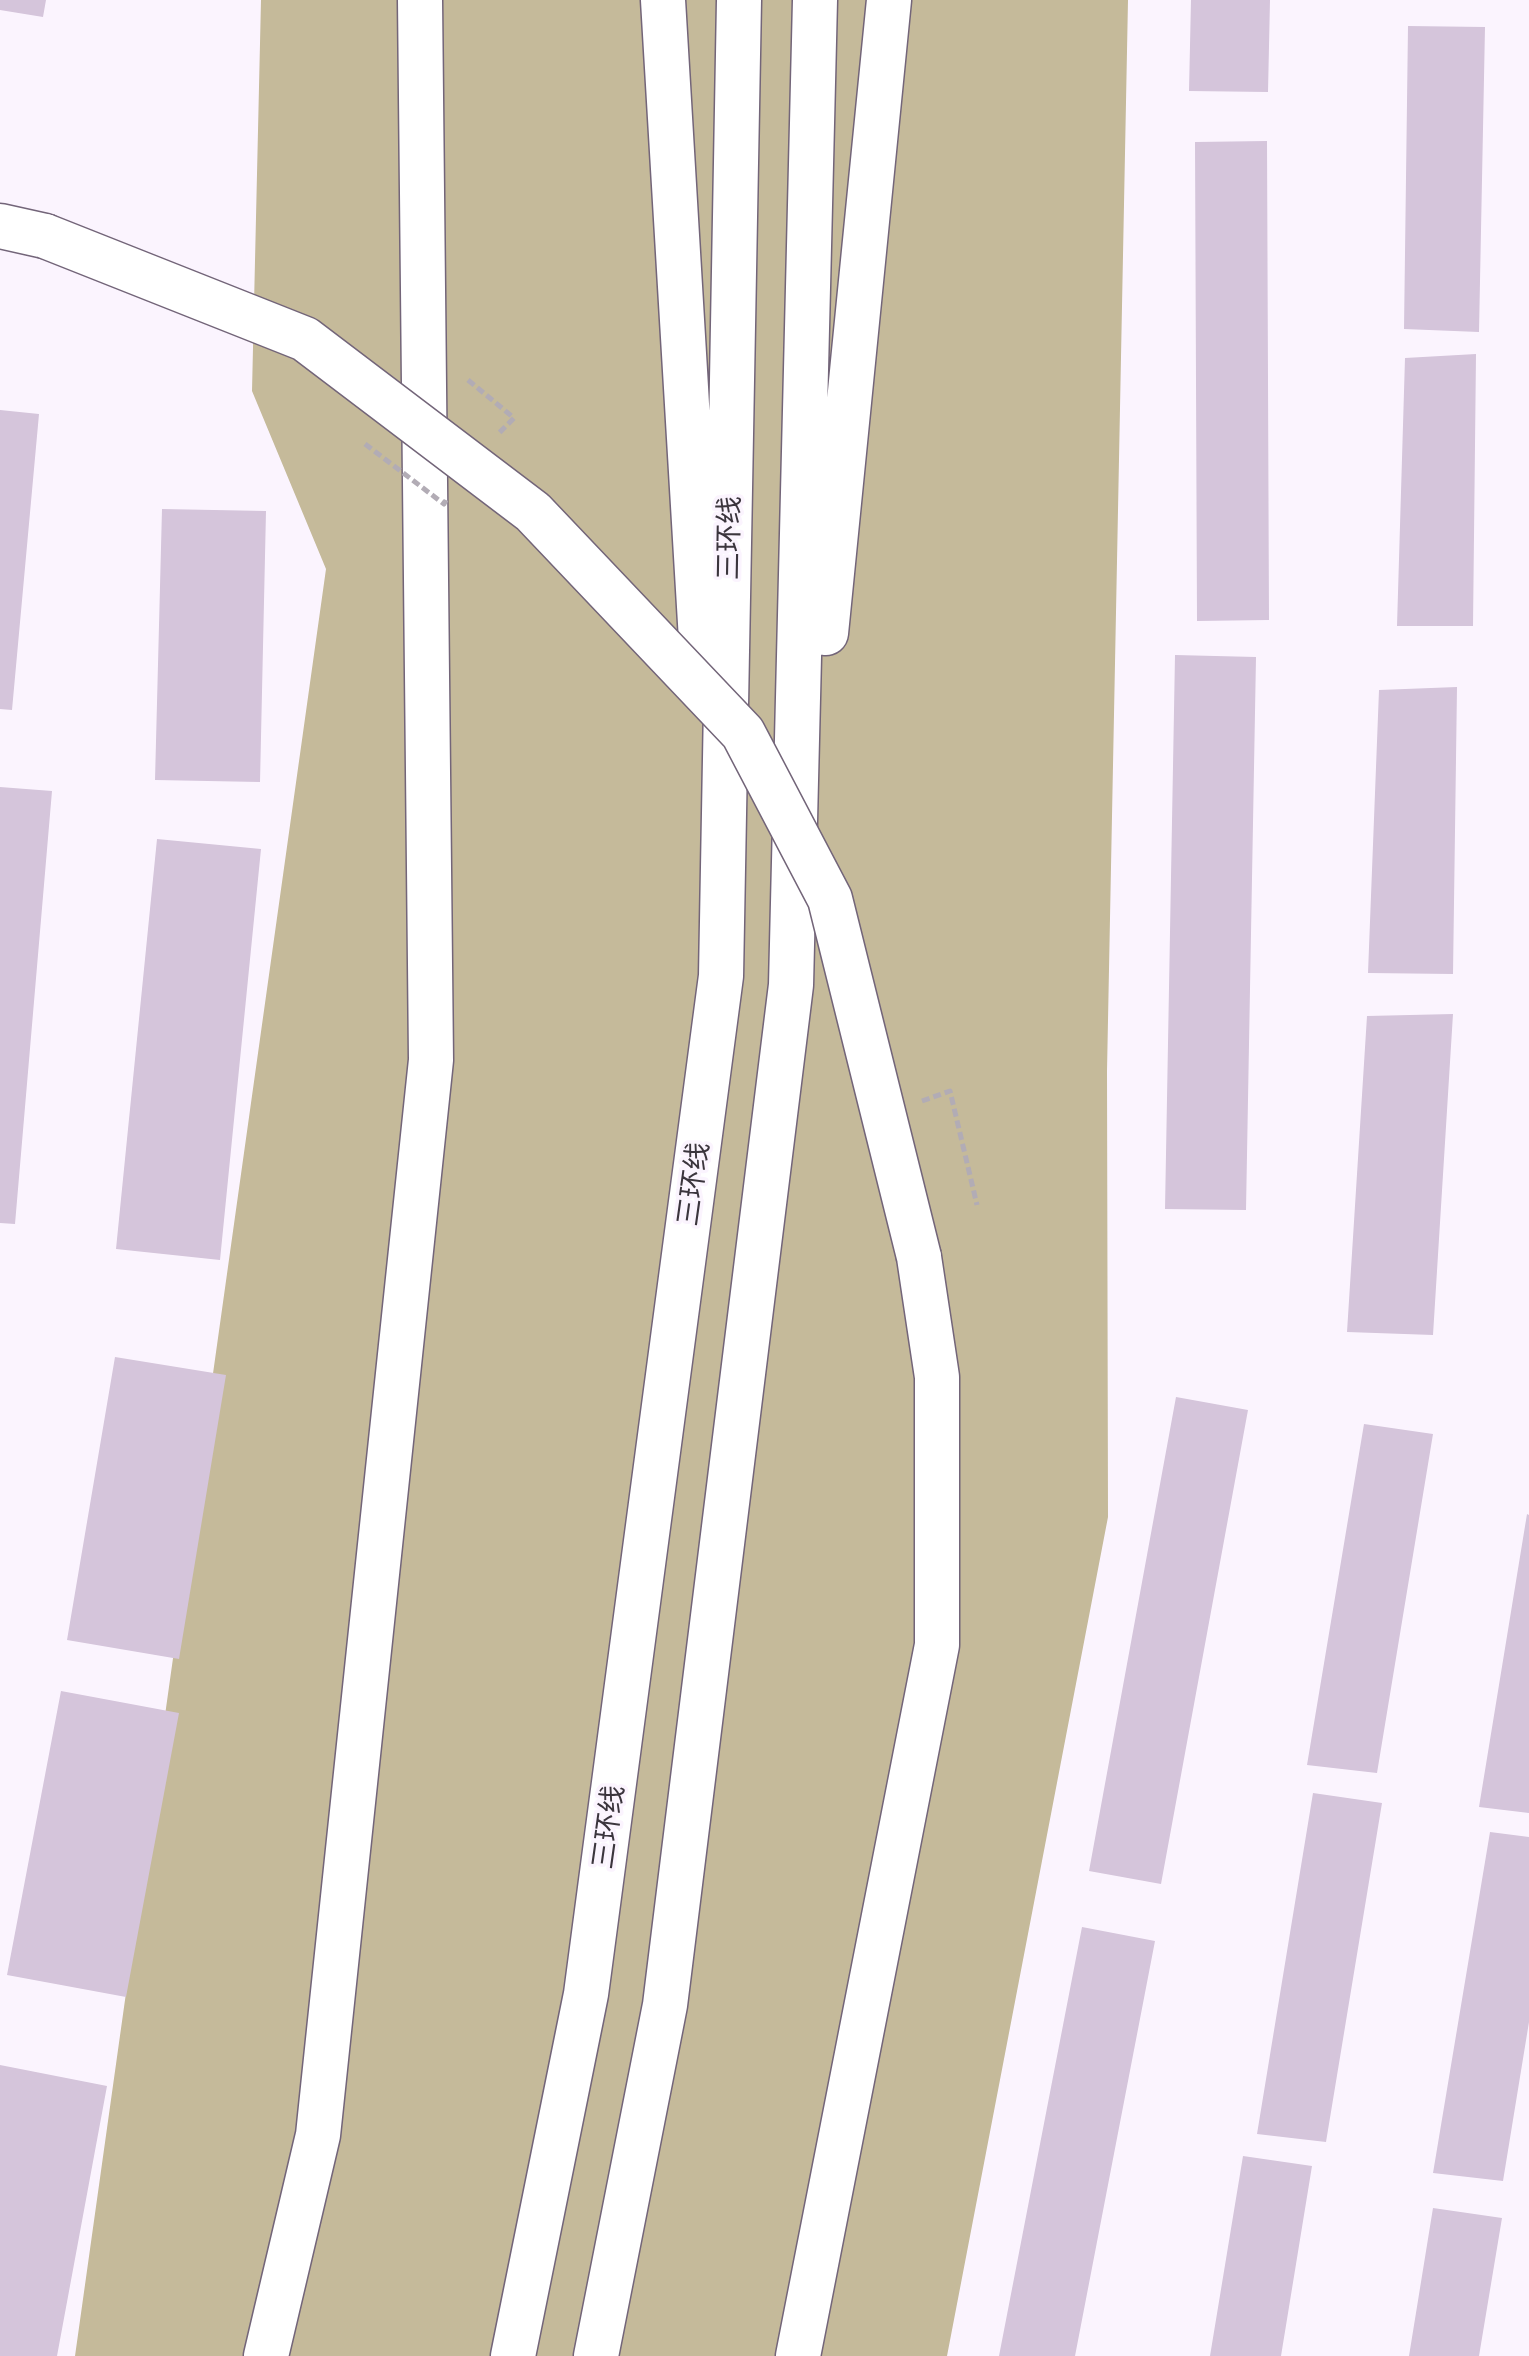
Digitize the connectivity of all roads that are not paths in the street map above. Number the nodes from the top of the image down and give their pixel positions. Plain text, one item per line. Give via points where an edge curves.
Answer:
1 (420, 0) edge
2 (663, 0) edge
3 (739, 0) edge
4 (815, 0) edge
5 (889, 0) edge
6 (0, 226) edge
7 (721, 976) junction
8 (791, 985) junction
9 (266, 2356) edge
10 (513, 2356) edge
11 (596, 2356) edge
12 (798, 2356) edge

1 - 9 main road via 431,1060 318,2135
2 - 7 main road
3 - 7 main road, 三环线
4 - 8 main road
5 - 8 main road
6 - 12 main road, bridge via 45,236 305,339 533,512 743,733 830,899 919,1257 937,1377 937,1645
7 - 10 main road, 三环线 via 586,1994
8 - 11 main road via 665,2005

